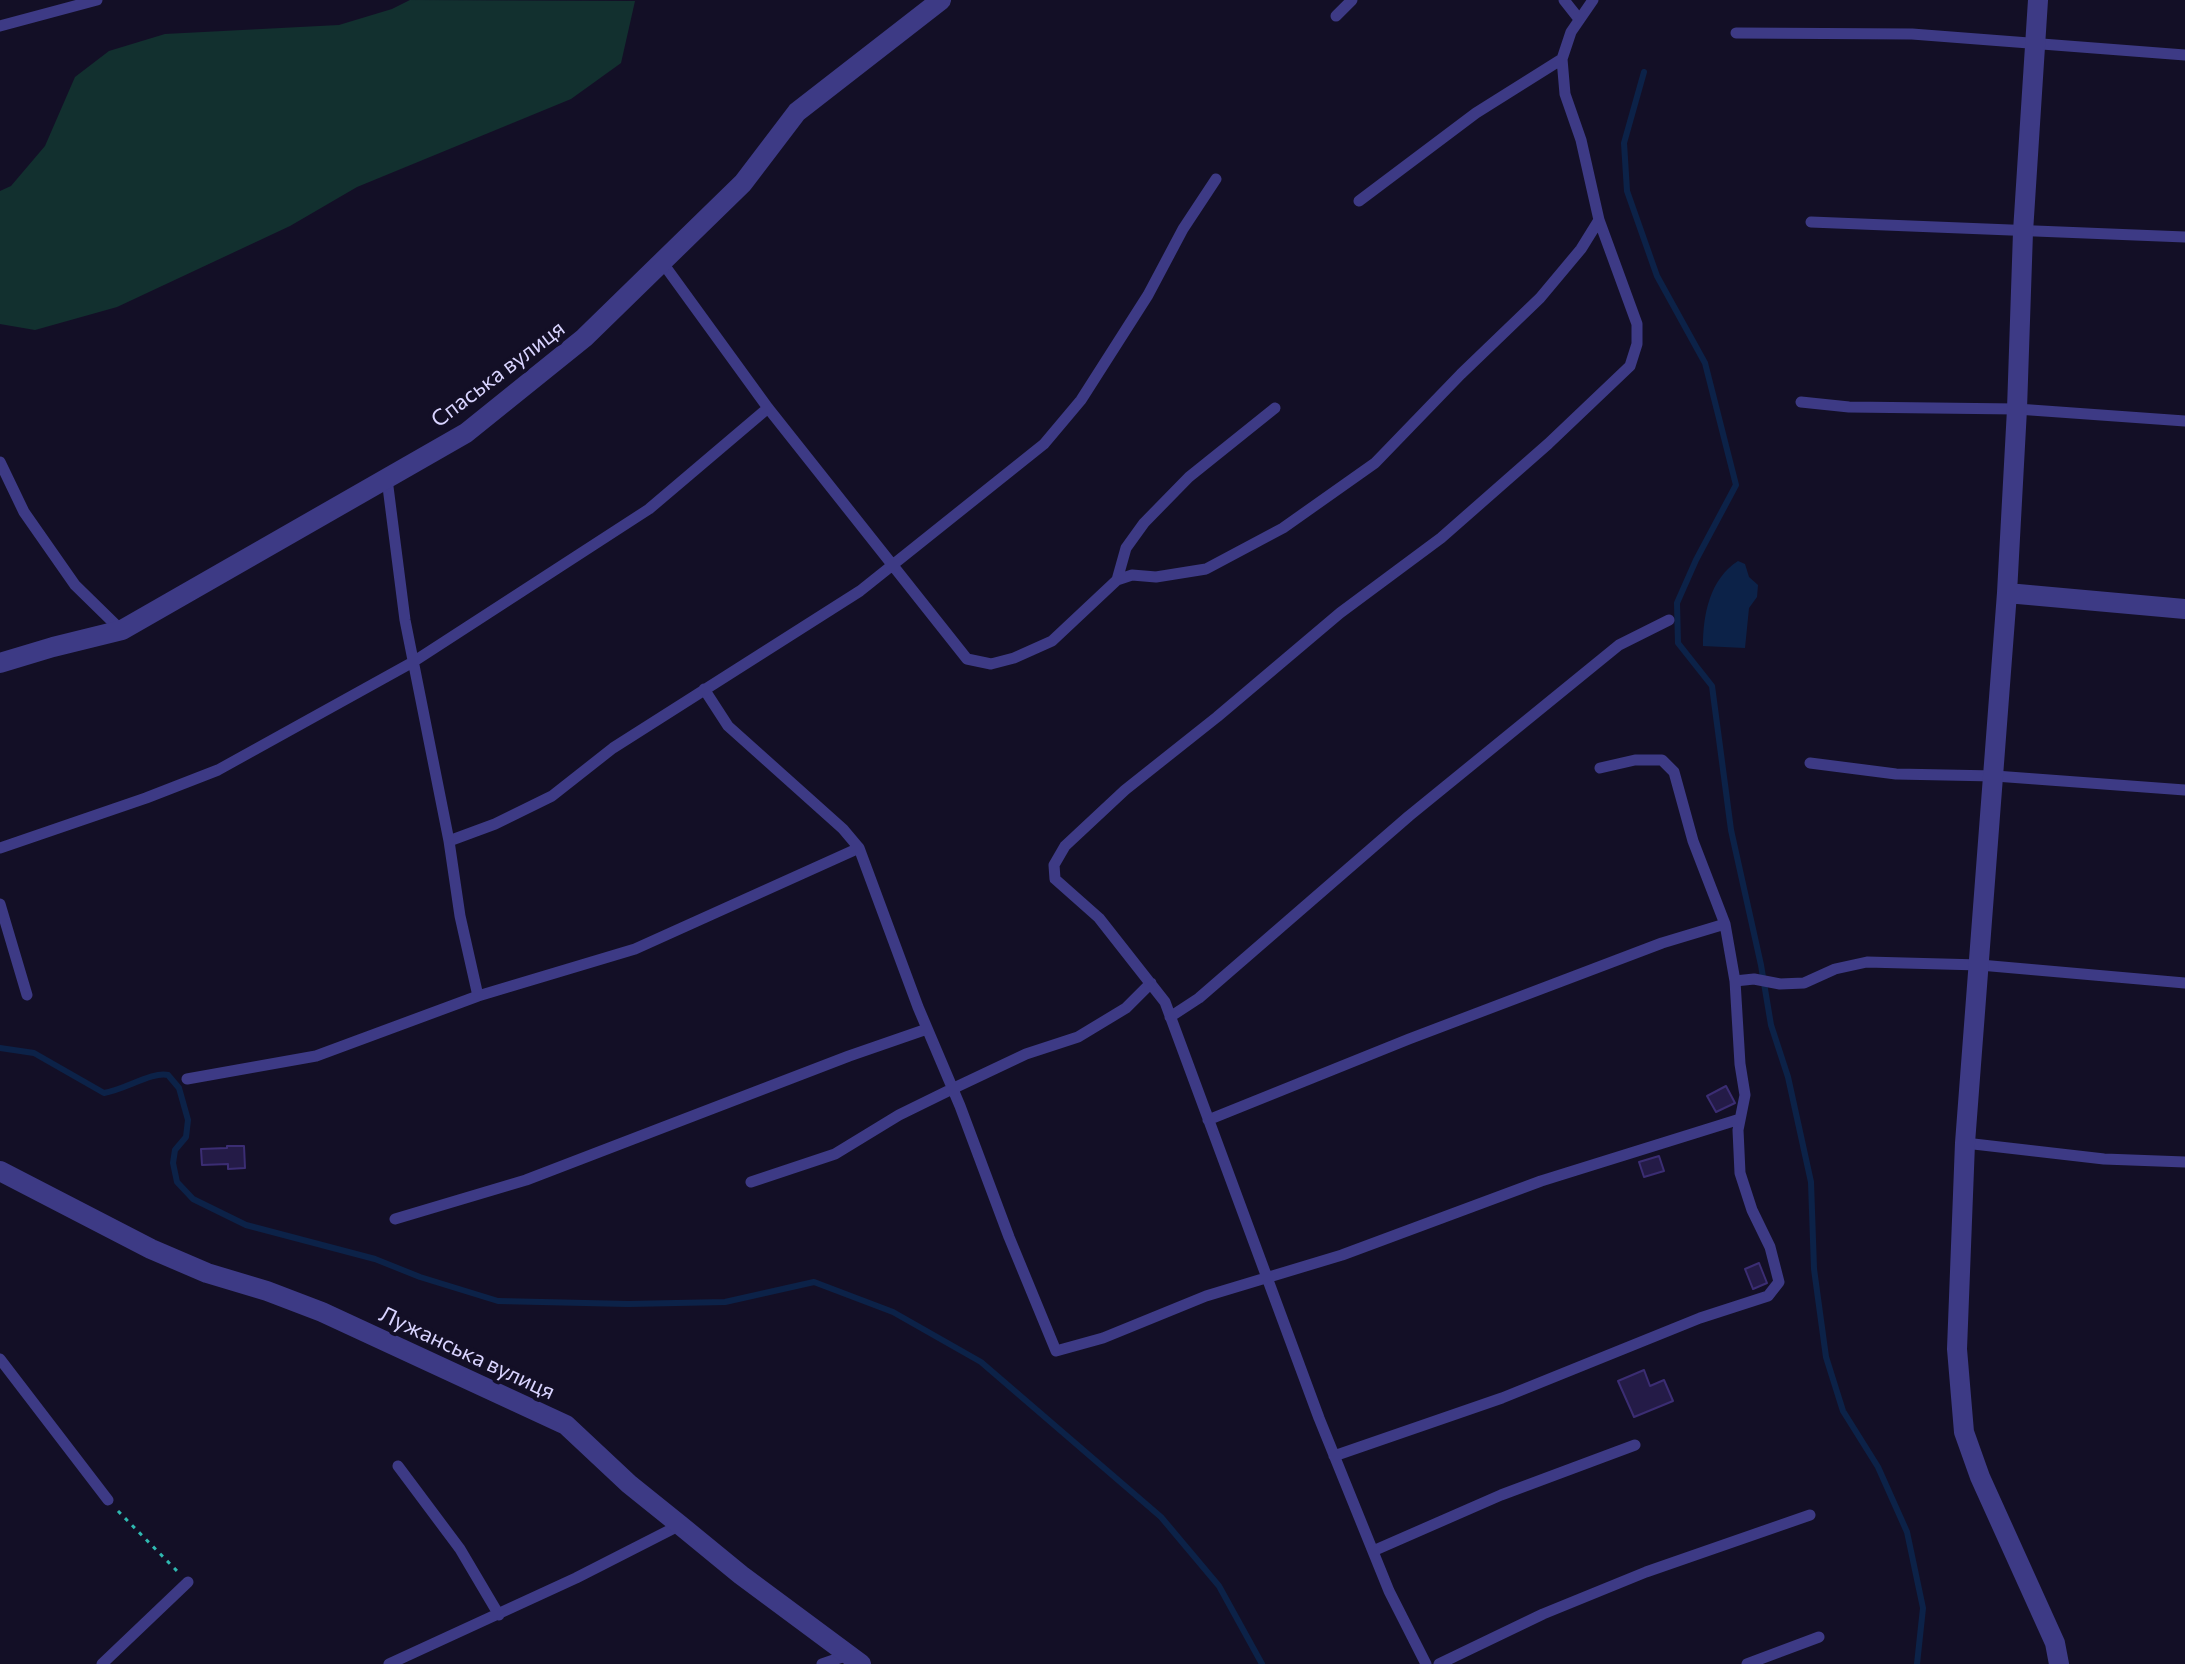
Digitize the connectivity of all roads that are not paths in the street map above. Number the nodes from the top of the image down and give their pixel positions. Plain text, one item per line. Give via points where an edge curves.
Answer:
1 (97, 0) edge
2 (941, 0) edge
3 (1352, 0) edge
4 (1564, 0) edge
5 (1593, 0) edge
6 (2038, 0) edge
7 (1336, 16) dead end
8 (1579, 19) junction
9 (0, 26) edge
10 (1736, 33) dead end
11 (2035, 45) junction
12 (2185, 55) edge
13 (1562, 59) junction
14 (1216, 179) dead end
15 (1359, 201) dead end
16 (1599, 220) junction
17 (1811, 222) dead end
18 (2023, 232) junction
19 (2185, 237) edge
20 (662, 262) junction
21 (1801, 402) dead end
22 (768, 408) junction
23 (1275, 408) dead end
24 (2017, 409) junction
25 (2185, 421) edge
26 (0, 462) edge
27 (387, 479) junction
28 (893, 565) junction
29 (1117, 580) junction
30 (2007, 593) junction
31 (2185, 609) edge
32 (1669, 620) dead end
33 (122, 630) junction
34 (413, 662) junction
35 (0, 663) edge
36 (704, 689) junction
37 (1810, 763) dead end
38 (1600, 768) dead end
39 (1995, 776) junction
40 (2185, 790) edge
41 (449, 841) junction
42 (0, 848) edge
43 (859, 848) junction
44 (0, 904) edge
45 (1725, 924) junction
46 (1980, 965) junction
47 (1735, 981) junction
48 (1151, 983) junction
49 (2185, 983) edge
50 (27, 995) dead end
51 (478, 996) junction
52 (1170, 1017) junction
53 (927, 1029) junction
54 (187, 1079) dead end
55 (952, 1089) junction
56 (1740, 1119) junction
57 (1208, 1120) junction
58 (1965, 1143) junction
59 (2185, 1162) edge
60 (0, 1171) edge
61 (751, 1182) dead end
62 (395, 1219) dead end
63 (1268, 1278) junction
64 (0, 1359) edge
65 (1635, 1445) dead end
66 (1334, 1456) junction
67 (398, 1466) dead end
68 (108, 1500) road end
69 (1810, 1515) dead end
70 (680, 1525) junction
71 (1373, 1551) junction
72 (188, 1582) road end
73 (499, 1615) junction
74 (1819, 1637) dead end
75 (855, 1659) edge
76 (102, 1664) edge
77 (389, 1664) edge
78 (822, 1664) edge
79 (1426, 1664) edge
80 (1439, 1664) edge
81 (1747, 1664) edge
82 (2059, 1664) edge

1 - 9 lane
2 - 20 street, Спаська вулиця via 797,112 743,183
3 - 7 lane
4 - 8 lane
5 - 8 lane
6 - 11 street
8 - 13 lane
10 - 11 lane via 1912,34
11 - 12 lane
11 - 18 street
13 - 15 lane via 1476,113
13 - 16 lane via 1565,94
14 - 28 lane via 1081,400 1044,444
16 - 29 lane via 1540,298 1375,463 1283,528 1206,569
16 - 48 lane via 1637,324 1630,366 1441,538 1340,613 1065,846 1054,865 1055,879 1099,918
17 - 18 lane
18 - 19 lane
18 - 24 street
20 - 22 lane
20 - 27 street, Спаська вулиця via 584,338 466,433
21 - 24 lane
22 - 28 lane
22 - 34 lane via 649,509
23 - 29 lane via 1189,477 1144,523 1126,548
24 - 25 lane
24 - 30 street
26 - 33 lane via 24,512 75,585
27 - 33 street, Спаська вулиця
27 - 34 lane
28 - 29 lane via 967,659 991,664 1052,641
28 - 36 lane
30 - 31 street
30 - 39 street
32 - 52 lane via 1619,645
33 - 35 street, Спаська вулиця
34 - 41 lane
34 - 42 lane via 218,770
36 - 41 lane via 613,748 552,796
36 - 43 lane via 728,726
37 - 39 lane via 1896,774
38 - 45 lane via 1662,760 1674,772
39 - 40 lane
39 - 46 street
41 - 51 lane
43 - 51 lane via 635,949
43 - 53 lane
44 - 50 lane
45 - 47 lane
45 - 57 lane via 1662,943
46 - 47 lane via 1867,962 1804,983
46 - 49 lane
46 - 58 street
47 - 56 lane via 1745,1095
48 - 52 lane
48 - 55 lane via 1126,1008 1078,1037 1026,1054
51 - 54 lane via 316,1056
52 - 57 lane
53 - 55 lane
53 - 62 lane via 526,1180
55 - 61 lane via 835,1154
55 - 63 lane via 1056,1351
56 - 63 lane via 1541,1181
56 - 66 lane via 1740,1173 1779,1282 1768,1296
57 - 63 lane
58 - 59 lane
58 - 82 street via 1957,1349 1964,1432 2055,1643
60 - 70 street, Лужанська вулиця via 151,1249 322,1312 566,1425
63 - 66 lane
64 - 68 lane
65 - 71 lane
66 - 71 lane
67 - 73 lane via 460,1549
69 - 80 lane via 1646,1572
70 - 73 lane
70 - 75 street, Лужанська вулиця
71 - 79 lane
72 - 76 lane
73 - 77 lane
74 - 81 lane
75 - 78 lane

